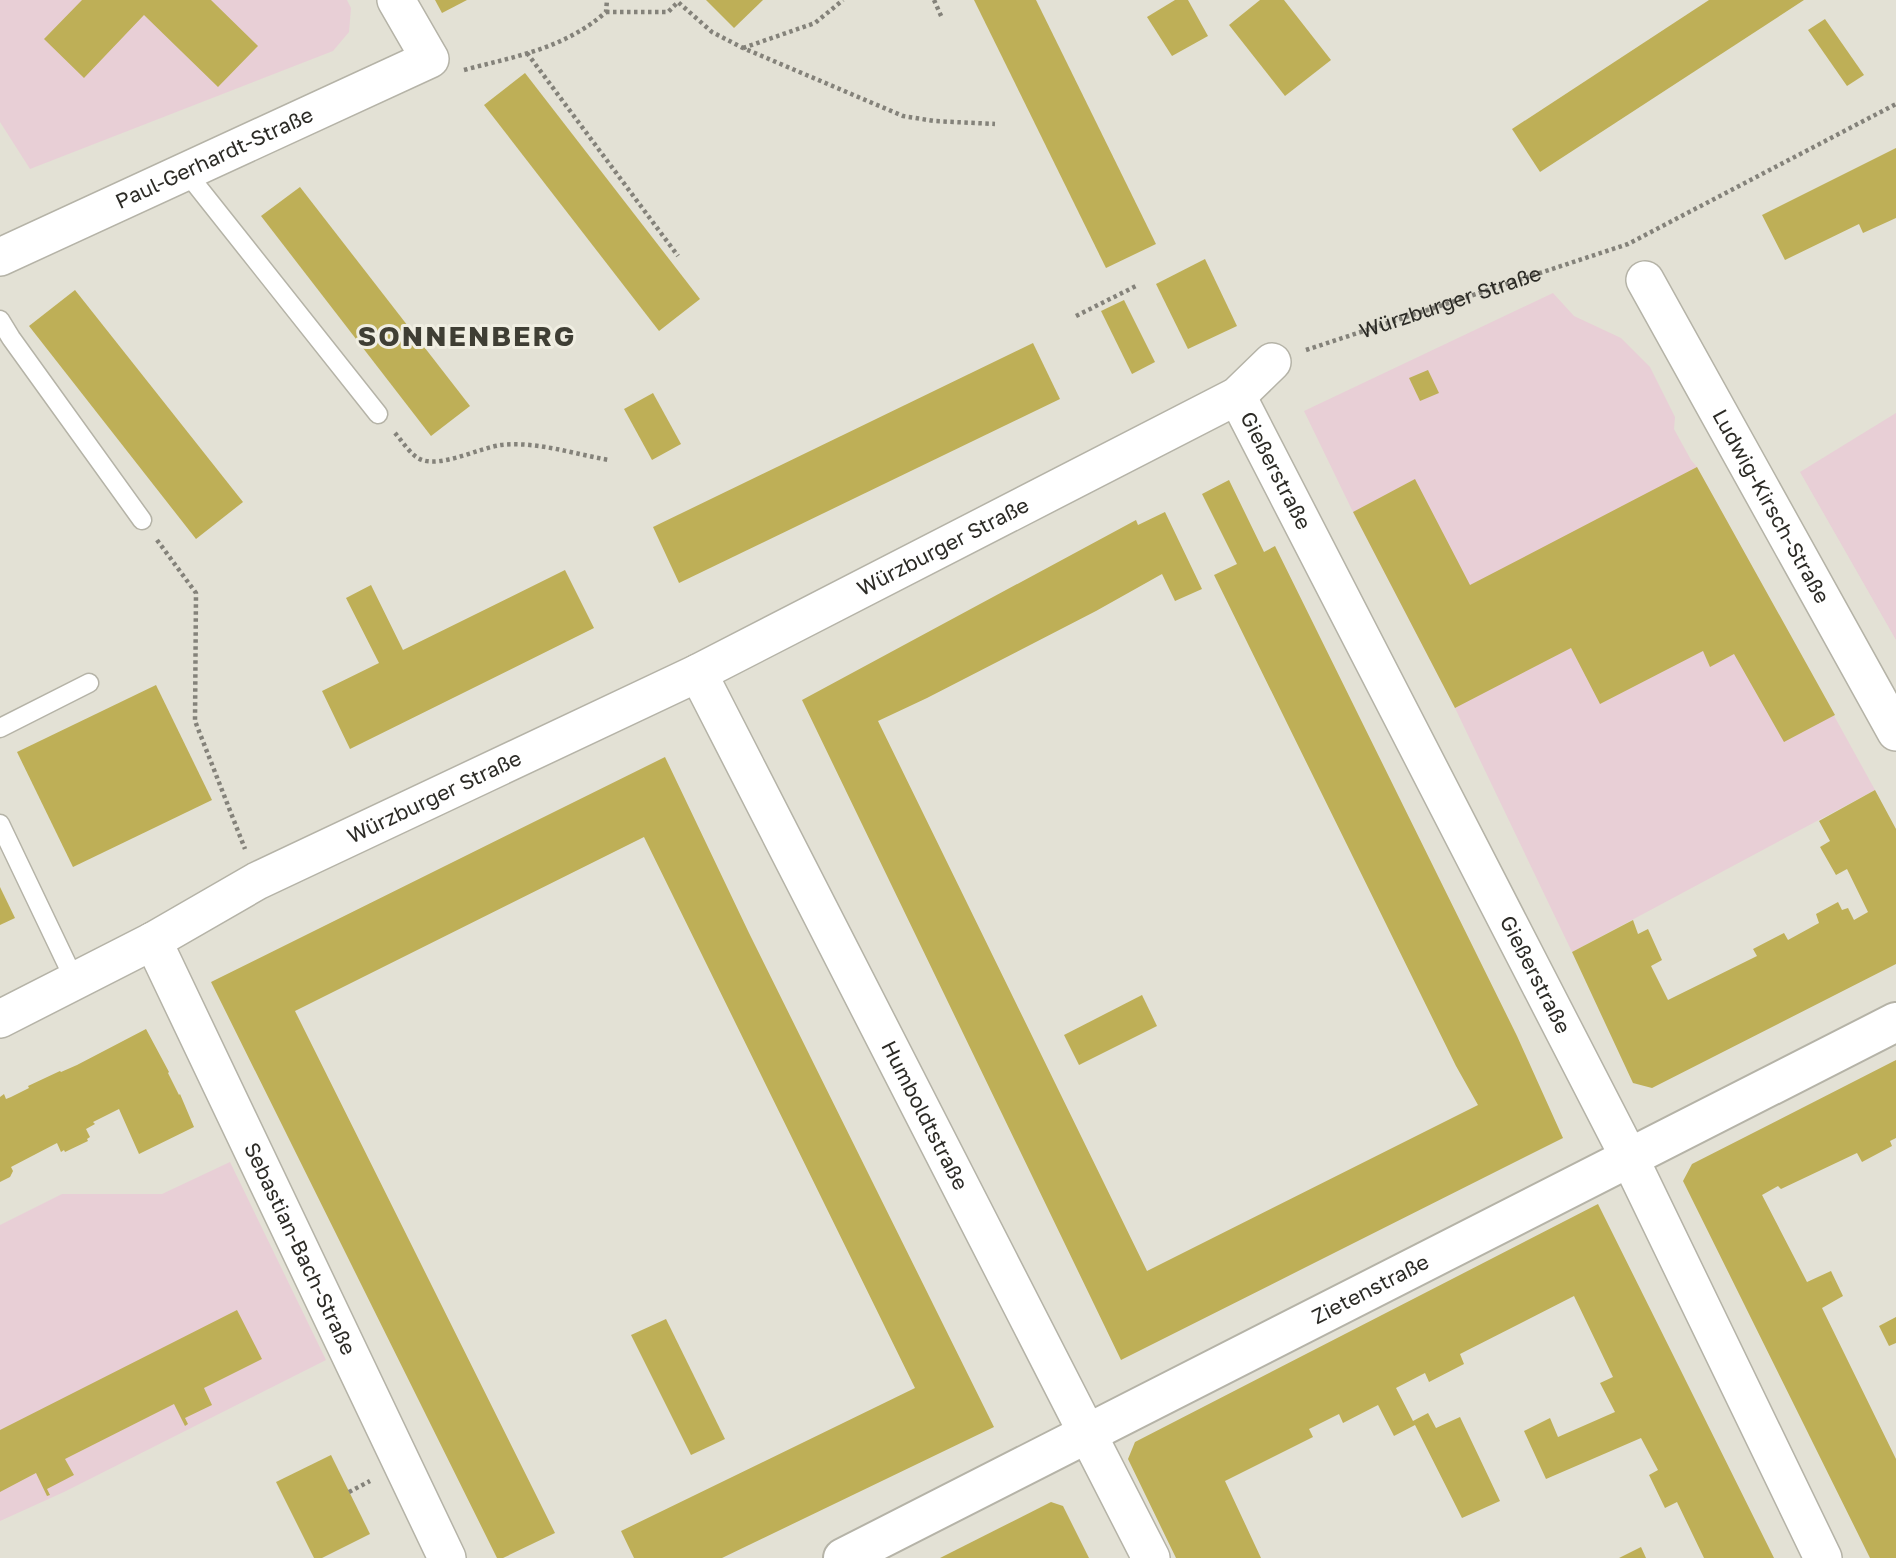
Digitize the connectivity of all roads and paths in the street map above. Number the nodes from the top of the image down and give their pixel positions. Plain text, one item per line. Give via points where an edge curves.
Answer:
1 (396, 0) edge
2 (607, 0) edge
3 (843, 0) edge
4 (934, 0) edge
5 (606, 12) junction
6 (942, 18) dead end
7 (743, 48) junction
8 (527, 53) junction
9 (445, 65) junction
10 (1896, 104) edge
11 (995, 124) dead end
12 (186, 172) junction
13 (678, 256) dead end
14 (0, 257) edge
15 (1645, 279) dead end
16 (1138, 285) dead end
17 (1076, 316) dead end
18 (0, 320) edge
19 (1272, 362) joint
20 (1237, 396) junction
21 (378, 414) joint
22 (609, 460) dead end
23 (142, 520) joint
24 (698, 673) junction
25 (89, 683) dead end
26 (0, 727) edge
27 (1896, 732) edge
28 (0, 824) edge
29 (257, 881) junction
30 (153, 941) junction
31 (75, 981) junction
32 (0, 1019) edge
33 (1896, 1022) edge
34 (1629, 1157) junction
35 (1087, 1433) junction
36 (447, 1558) edge
37 (843, 1558) edge
38 (1151, 1558) edge
39 (1823, 1558) edge

1 - 9 street
2 - 5 path
3 - 7 path via 815,23
4 - 6 path
5 - 7 path via 668,12 678,2 712,32
5 - 8 path via 561,42
7 - 11 path via 903,116
8 - 9 path
8 - 13 path
9 - 12 street, Paul-Gerhardt-Straße
10 - 19 path, Würzburger Straße via 1628,244
12 - 14 street, Paul-Gerhardt-Straße
12 - 21 lane
15 - 27 street, Ludwig-Kirsch-Straße
16 - 17 path
18 - 23 lane
19 - 20 street, Würzburger Straße
20 - 24 street, Würzburger Straße
20 - 34 street, Gießerstraße
21 - 22 path via 424,461 501,445 529,445
23 - 29 path via 196,593 195,721
24 - 29 street, Würzburger Straße
24 - 35 street, Humboldtstraße
25 - 26 lane
28 - 31 lane
29 - 30 street, Würzburger Straße
30 - 31 street, Würzburger Straße
30 - 36 street, Sebastian-Bach-Straße
31 - 32 street, Würzburger Straße
33 - 34 street, Zietenstraße
34 - 35 street, Zietenstraße
34 - 39 street, Gießerstraße
35 - 37 street, Zietenstraße
35 - 38 street, Humboldtstraße

